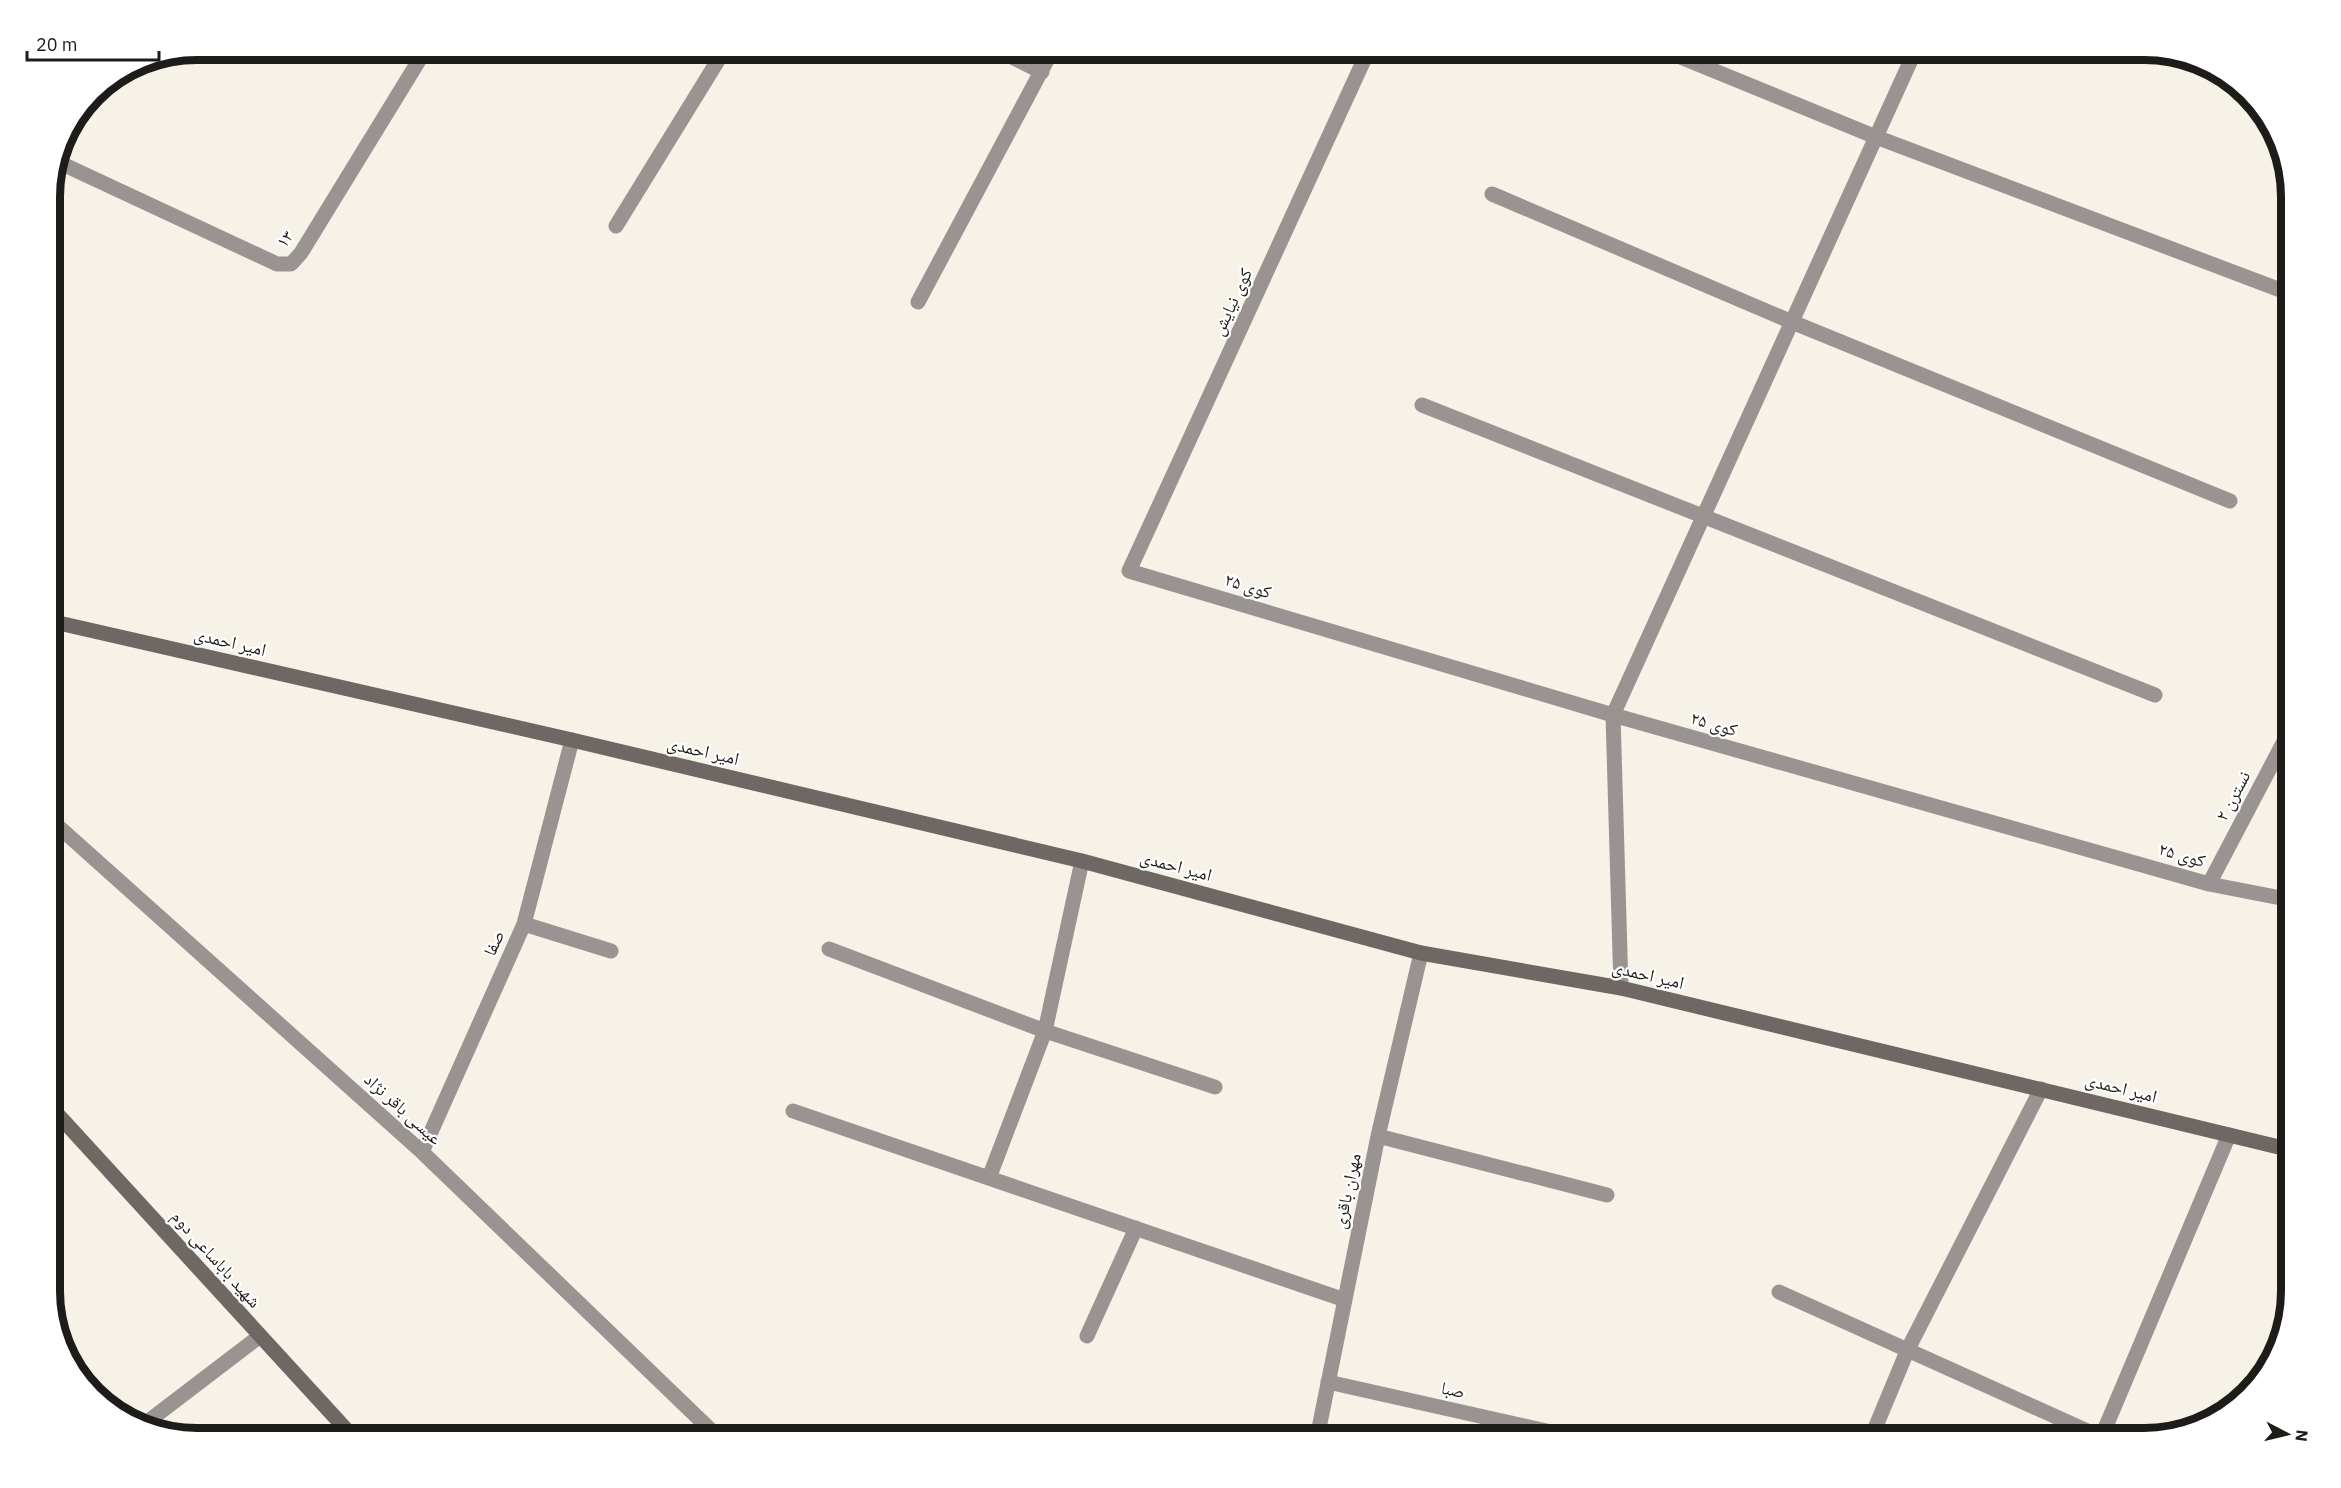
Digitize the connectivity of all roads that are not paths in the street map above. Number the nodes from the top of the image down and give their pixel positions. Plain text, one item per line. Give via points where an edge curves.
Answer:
1 (420, 60) edge
2 (719, 60) edge
3 (1017, 60) edge
4 (1048, 60) edge
5 (1364, 60) edge
6 (1686, 60) edge
7 (1911, 60) edge
8 (1042, 72) junction
9 (1876, 137) junction
10 (64, 165) edge
11 (1492, 194) dead end
12 (616, 226) dead end
13 (2281, 290) edge
14 (918, 302) dead end
15 (1792, 322) junction
16 (1422, 405) dead end
17 (2230, 501) dead end
18 (1704, 516) junction
19 (1129, 571) joint
20 (60, 623) edge
21 (2155, 695) dead end
22 (1613, 715) junction
23 (572, 740) junction
24 (2281, 749) edge
25 (60, 828) edge
26 (1082, 861) junction
27 (2209, 884) junction
28 (2281, 898) edge
29 (524, 924) junction
30 (829, 949) dead end
31 (611, 951) dead end
32 (1421, 953) junction
33 (1621, 988) junction
34 (1044, 1031) junction
35 (1215, 1088) dead end
36 (2041, 1089) junction
37 (793, 1111) dead end
38 (60, 1117) edge
39 (2229, 1135) junction
40 (1378, 1136) junction
41 (2281, 1147) edge
42 (422, 1152) junction
43 (989, 1178) junction
44 (1607, 1195) dead end
45 (1136, 1228) junction
46 (1779, 1292) dead end
47 (1345, 1300) junction
48 (260, 1336) junction
49 (1087, 1336) dead end
50 (1908, 1349) junction
51 (1328, 1382) junction
52 (150, 1420) edge
53 (345, 1428) edge
54 (709, 1428) edge
55 (1319, 1428) edge
56 (1533, 1428) edge
57 (1874, 1428) edge
58 (2080, 1428) edge
59 (2106, 1428) edge

1 - 10 street, ۱۳ via 302,253 291,264 276,264
2 - 12 street
3 - 8 street
4 - 8 street
5 - 19 street, کوی نیایش
6 - 9 street
7 - 9 street
8 - 14 street
9 - 13 street
9 - 15 street
11 - 15 street
15 - 17 street
15 - 18 street
16 - 18 street
18 - 21 street
18 - 22 street
19 - 22 street, کوی ۲۵
20 - 23 main road, امیر احمدی
22 - 27 street, کوی ۲۵
22 - 33 street
23 - 26 main road, امیر احمدی
23 - 29 street, صفا
24 - 27 street, نسترن ۲
25 - 42 street, عیسی باقر نژاد
26 - 32 main road, امیر احمدی
26 - 34 street
27 - 28 street, کوی ۲۵
29 - 31 street
29 - 42 street, صفا
30 - 34 street
32 - 33 main road, امیر احمدی
32 - 40 street, مهران باقری
33 - 36 main road, امیر احمدی
34 - 35 street
34 - 43 street
36 - 39 main road, امیر احمدی
36 - 50 street
37 - 43 street
38 - 48 main road, شهید باباساعی دوم
39 - 41 main road, امیر احمدی
39 - 59 street
40 - 44 street
40 - 47 street, مهران باقری
42 - 54 street, عیسی باقر نژاد
43 - 45 street
45 - 47 street
45 - 49 street
46 - 50 street
47 - 51 street, مهران باقری
48 - 52 street
48 - 53 main road, شهید باباساعی دوم
50 - 57 street
50 - 58 street
51 - 55 street, مهران باقری
51 - 56 street, صبا

